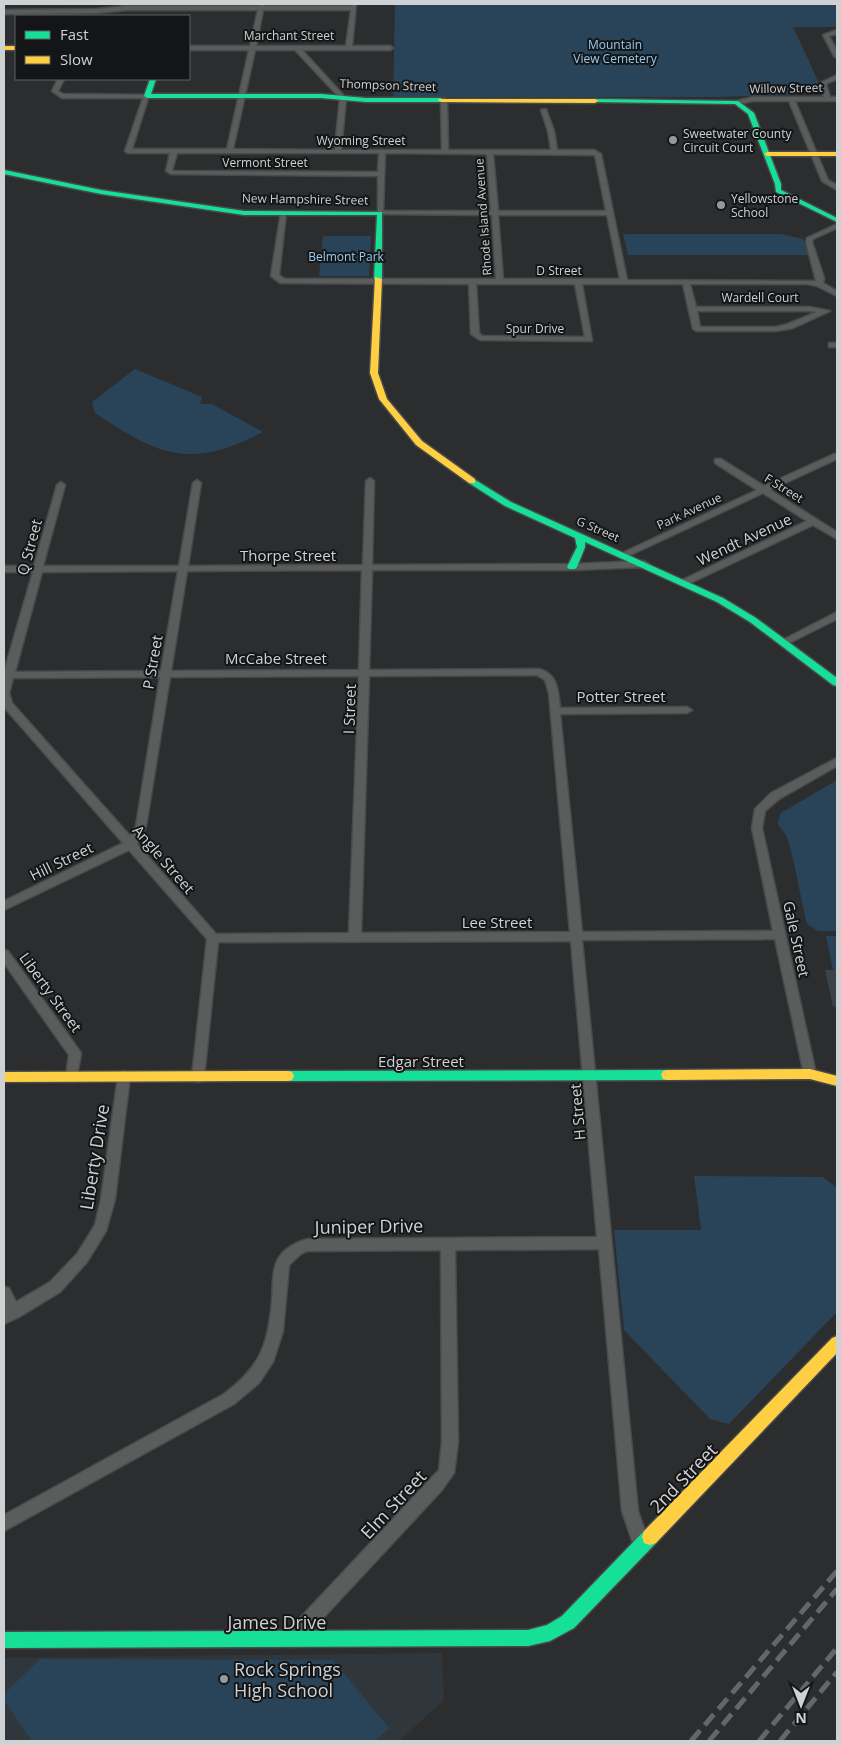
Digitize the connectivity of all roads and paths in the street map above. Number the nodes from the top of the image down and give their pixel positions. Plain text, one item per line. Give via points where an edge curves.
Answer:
1 (176, 6) edge
2 (261, 6) edge
3 (354, 6) edge
4 (4, 12) edge
5 (50, 14) edge
6 (837, 32) edge
7 (190, 48) edge
8 (252, 48) junction
9 (297, 48) junction
10 (349, 48) junction
11 (390, 48) dead end
12 (837, 56) edge
13 (837, 77) edge
14 (60, 80) edge
15 (153, 80) edge
16 (147, 96) junction
17 (242, 96) junction
18 (343, 98) junction
19 (791, 98) junction
20 (827, 98) junction
21 (837, 98) edge
22 (444, 100) junction
23 (736, 102) junction
24 (544, 110) dead end
25 (174, 151) junction
26 (230, 151) junction
27 (338, 151) junction
28 (382, 151) junction
29 (446, 151) junction
30 (490, 151) junction
31 (554, 151) junction
32 (767, 154) junction
33 (814, 154) junction
34 (837, 154) edge
35 (4, 172) edge
36 (382, 174) junction
37 (837, 188) edge
38 (283, 213) junction
39 (380, 213) junction
40 (495, 213) junction
41 (610, 213) junction
42 (837, 220) edge
43 (837, 226) edge
44 (377, 281) junction
45 (472, 281) junction
46 (500, 281) junction
47 (578, 282) junction
48 (624, 282) junction
49 (686, 282) junction
50 (819, 284) junction
51 (837, 294) edge
52 (693, 308) junction
53 (480, 338) joint
54 (837, 456) edge
55 (718, 461) dead end
56 (370, 481) dead end
57 (197, 483) dead end
58 (61, 485) dead end
59 (765, 490) junction
60 (814, 521) junction
61 (579, 535) junction
62 (837, 536) edge
63 (623, 555) junction
64 (644, 564) junction
65 (572, 567) junction
66 (368, 568) junction
67 (4, 569) edge
68 (184, 569) junction
69 (37, 570) junction
70 (685, 582) junction
71 (837, 615) edge
72 (784, 642) junction
73 (365, 673) junction
74 (6, 674) edge
75 (166, 674) junction
76 (548, 675) joint
77 (837, 683) edge
78 (4, 693) edge
79 (687, 710) dead end
80 (555, 711) junction
81 (837, 762) edge
82 (130, 844) junction
83 (4, 906) edge
84 (781, 935) junction
85 (577, 936) junction
86 (355, 937) junction
87 (213, 938) junction
88 (4, 954) edge
89 (810, 1074) junction
90 (590, 1075) junction
91 (124, 1076) junction
92 (4, 1077) edge
93 (72, 1077) junction
94 (198, 1077) junction
95 (837, 1081) edge
96 (448, 1243) junction
97 (606, 1243) junction
98 (4, 1293) edge
99 (9, 1314) edge
100 (837, 1343) edge
101 (4, 1523) edge
102 (642, 1546) junction
103 (550, 1633) joint
104 (292, 1639) junction
105 (4, 1640) edge

1 - 2 street
1 - 5 street
2 - 3 street
2 - 8 street
3 - 10 street
4 - 5 street
6 - 12 street via 826,35
7 - 8 street, Marchant Street
8 - 9 street, Marchant Street
8 - 17 street
9 - 10 street, Marchant Street
9 - 18 street
10 - 11 street, Marchant Street
13 - 20 street via 822,83
14 - 16 street, Thompson Street via 55,91 62,96
15 - 16 street
16 - 17 street, Thompson Street
16 - 25 street, Wyoming Street via 128,151
17 - 18 street, Thompson Street
17 - 26 street
18 - 22 street, Thompson Street
18 - 27 street
19 - 20 street, Willow Street
19 - 23 street, Willow Street via 753,98
19 - 33 street
20 - 21 street, Willow Street
22 - 23 street, Thompson Street
22 - 29 street
23 - 32 street via 751,113
24 - 31 street
25 - 26 street, Wyoming Street
25 - 36 street, Vermont Street via 169,170 172,173
26 - 27 street, Wyoming Street
27 - 28 street, Wyoming Street
28 - 29 street, Wyoming Street
28 - 36 street
29 - 30 street, Wyoming Street
30 - 31 street, Wyoming Street
30 - 40 street, Rhode Island Avenue
31 - 41 street, Wyoming Street via 598,154
32 - 33 street
32 - 42 street via 778,191
33 - 34 street
33 - 37 street via 825,181
35 - 38 street, New Hampshire Street via 140,199 244,213
36 - 39 street
38 - 39 street, New Hampshire Street
38 - 44 street, D Street via 275,276 278,279 283,282
39 - 40 street, New Hampshire Street
39 - 44 street
40 - 41 street, New Hampshire Street
40 - 46 street, Rhode Island Avenue
41 - 48 street
43 - 50 street via 810,238
44 - 45 street, D Street
44 - 61 street, G Street via 374,373 383,399 398,420 419,443 447,465 508,504
45 - 46 street, D Street
45 - 53 street, Rhode Island Avenue via 475,334
46 - 47 street, D Street
47 - 48 street, D Street
47 - 53 street, Spur Drive via 589,339
48 - 49 street, D Street
49 - 50 street, D Street
49 - 52 street, Wardell Court
50 - 51 street, D Street
52 - 52 street, Wardell Court via 697,328 776,329 829,310
54 - 59 street, Park Avenue
55 - 59 street, F Street
56 - 66 street, I Street
57 - 68 street, P Street
58 - 69 street, Q Street
59 - 60 street, F Street
59 - 63 street, Park Avenue
60 - 62 street, F Street
60 - 70 street, Wendt Avenue
61 - 63 street, G Street
61 - 65 street via 581,547
63 - 64 street, G Street
64 - 65 street, Thorpe Street
64 - 70 street, G Street
65 - 66 street, Thorpe Street
66 - 68 street, Thorpe Street
66 - 73 street, I Street
67 - 69 street, Thorpe Street
68 - 69 street, Thorpe Street
68 - 75 street, P Street
69 - 74 street, Q Street
70 - 72 street, G Street
71 - 72 street
72 - 77 street, G Street
73 - 75 street, McCabe Street
73 - 76 street, McCabe Street via 539,672
73 - 86 street, I Street
74 - 75 street, McCabe Street
74 - 78 street, Angle Street
75 - 82 street, P Street via 141,826
76 - 80 street, H Street
78 - 82 street, Angle Street via 7,704
79 - 80 street, Potter Street
80 - 85 street, H Street
81 - 84 street, Gale Street via 775,796 760,809 757,828
82 - 83 street, Hill Street
82 - 87 street, Angle Street
84 - 85 street, Lee Street
84 - 89 street, Gale Street
85 - 86 street, Lee Street
85 - 90 street, H Street
86 - 87 street, Lee Street
87 - 94 street
88 - 93 street, Liberty Street via 75,1054
89 - 90 street, Edgar Street
89 - 95 street, Edgar Street
90 - 94 street, Edgar Street
90 - 97 street, H Street
91 - 93 street, Edgar Street
91 - 94 street, Edgar Street
91 - 99 street, Liberty Drive via 108,1199 101,1228 82,1258 55,1287
92 - 93 street, Edgar Street
96 - 97 street, Juniper Drive
96 - 101 street, Juniper Drive via 308,1245 298,1248 283,1262 276,1338 270,1355 249,1386
96 - 104 street, Elm Street via 450,1442 446,1473
97 - 102 street, H Street via 630,1511
98 - 99 street
100 - 102 street, 2nd Street
102 - 103 street, 2nd Street via 568,1622
103 - 104 street, James Drive via 528,1638
104 - 105 street, James Drive

